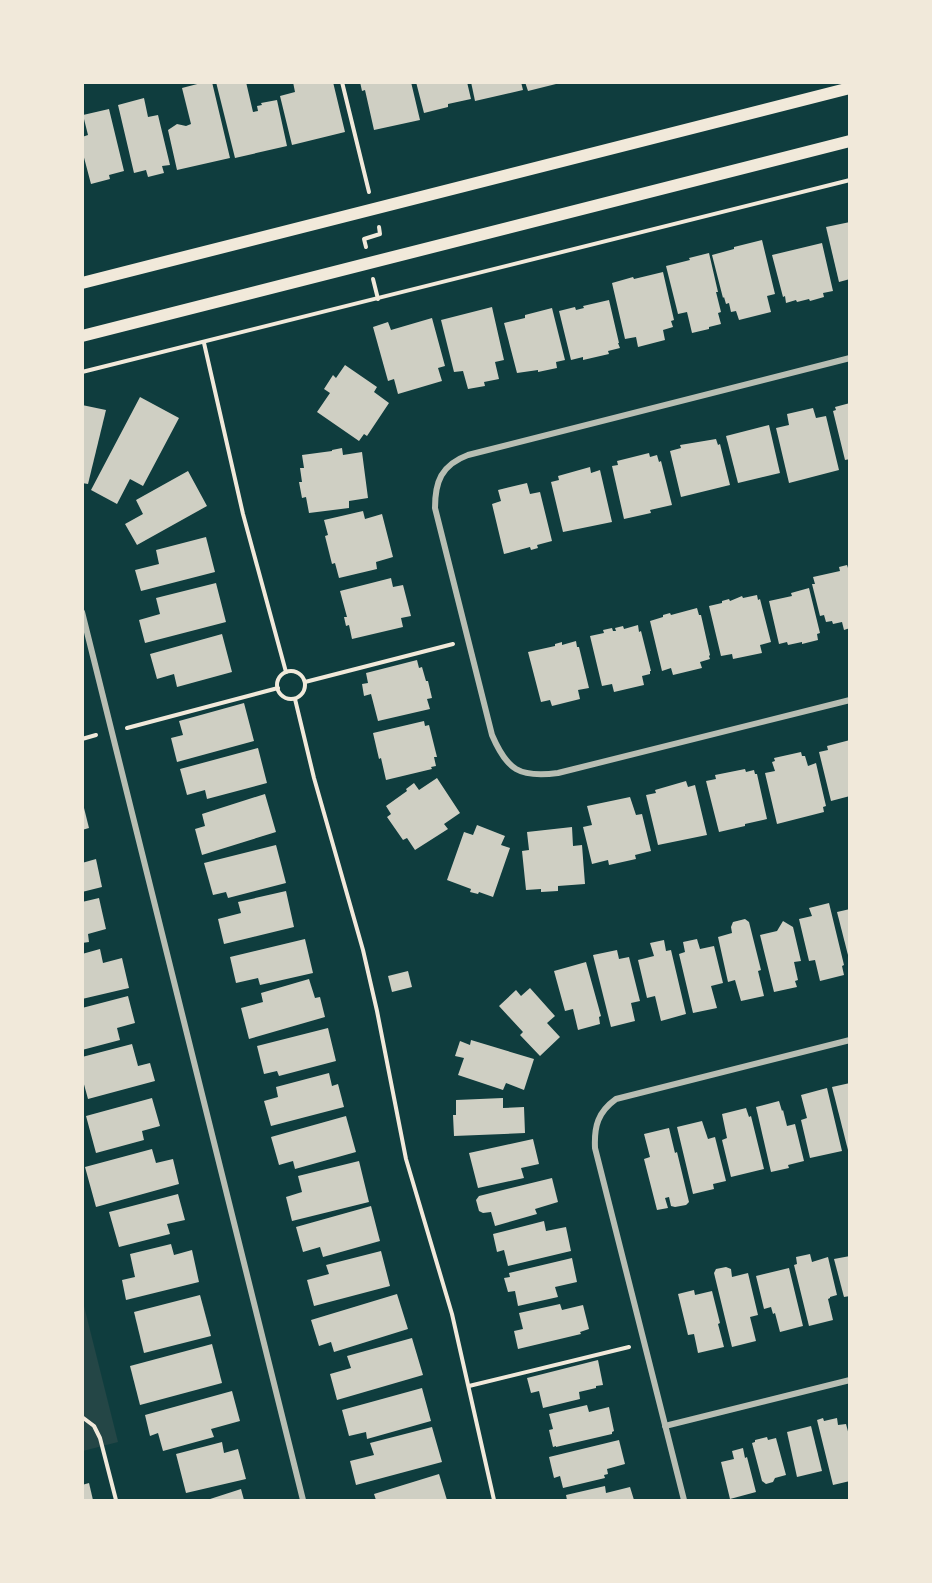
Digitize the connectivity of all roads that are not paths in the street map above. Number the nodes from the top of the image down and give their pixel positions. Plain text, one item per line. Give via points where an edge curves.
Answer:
1 (849, 87) edge
2 (849, 141) edge
3 (82, 283) edge
4 (82, 336) edge
5 (849, 358) edge
6 (82, 612) edge
7 (849, 700) edge
8 (849, 1040) edge
9 (849, 1380) edge
10 (665, 1426) junction
11 (303, 1500) edge
12 (684, 1500) edge

1 - 3 main road
2 - 4 main road
5 - 7 street via 468,455 448,465 437,482 435,495 435,508 492,735 514,769 534,775 558,773
6 - 11 street
8 - 10 street via 616,1099 601,1113 594,1134 595,1148
9 - 10 street
10 - 12 street

